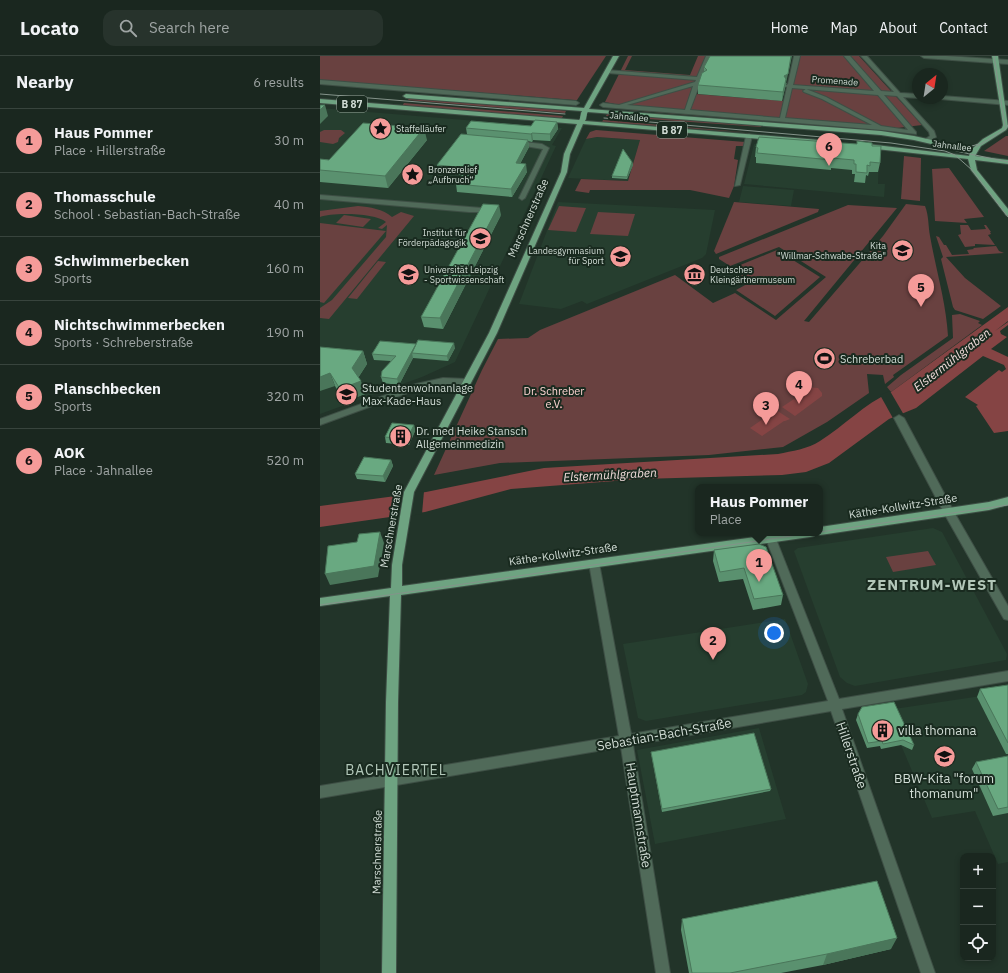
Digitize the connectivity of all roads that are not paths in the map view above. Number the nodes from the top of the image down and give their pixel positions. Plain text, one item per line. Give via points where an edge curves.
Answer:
1 (616, 56) edge
2 (709, 56) edge
3 (797, 56) edge
4 (847, 56) edge
5 (864, 56) edge
6 (924, 56) edge
7 (995, 58) edge
8 (1008, 62) edge
9 (608, 71) junction
10 (699, 80) junction
11 (320, 82) edge
12 (789, 86) junction
13 (879, 93) junction
14 (898, 94) junction
15 (912, 95) edge
16 (406, 96) dead end
17 (948, 98) edge
18 (320, 102) edge
19 (576, 102) dead end
20 (1005, 103) edge
21 (602, 105) dead end
22 (616, 106) junction
23 (687, 112) junction
24 (584, 116) junction
25 (782, 120) junction
26 (1007, 125) edge
27 (882, 128) junction
28 (749, 136) junction
29 (926, 141) junction
30 (506, 142) edge
31 (824, 142) edge
32 (863, 145) edge
33 (972, 154) junction
34 (1008, 159) edge
35 (1008, 162) edge
36 (737, 185) dead end
37 (320, 197) edge
38 (522, 198) dead end
39 (412, 205) junction
40 (482, 210) edge
41 (403, 212) dead end
42 (1008, 214) edge
43 (467, 382) junction
44 (899, 418) dead end
45 (320, 422) edge
46 (1008, 501) edge
47 (1008, 505) edge
48 (989, 506) junction
49 (949, 512) junction
50 (823, 531) edge
51 (790, 536) edge
52 (771, 539) junction
53 (594, 562) junction
54 (396, 592) junction
55 (320, 602) edge
56 (1008, 616) edge
57 (1008, 676) edge
58 (835, 705) junction
59 (626, 740) junction
60 (392, 781) junction
61 (320, 792) edge
62 (389, 973) edge
63 (663, 973) edge
64 (928, 973) edge

1 - 9 main road, Marschnerstraße
2 - 10 street
3 - 12 street
4 - 13 street, Promenade
5 - 14 street
6 - 7 street
7 - 8 street
7 - 20 main road
9 - 10 street
9 - 24 main road, Marschnerstraße
10 - 22 street
10 - 23 street
11 - 19 street
12 - 13 street, Promenade
12 - 25 street
12 - 27 street via 824,98
13 - 14 street, Promenade
13 - 27 street, Promenade via 914,133
14 - 15 street, Promenade
14 - 29 street via 934,135
16 - 24 main road, Jahnallee / B 87 via 569,108
17 - 20 street
18 - 24 main road, Jahnallee / B 87
20 - 26 main road
21 - 22 street
22 - 23 street
23 - 25 street
24 - 28 main road, Jahnallee / B 87
24 - 29 main road, Jahnallee / B 87 via 692,117 881,133
24 - 43 main road, Marschnerstraße via 567,154 564,172 493,332
25 - 27 street
26 - 33 main road via 979,145
28 - 31 main road, Jahnallee / B 87
28 - 36 street
29 - 33 main road, Jahnallee / B 87
30 - 38 street via 546,148
32 - 33 main road, Jahnallee / B 87
33 - 34 main road, Jahnallee / B 87
33 - 35 main road, Jahnallee / B 87
33 - 42 main road via 971,164 974,170
37 - 39 street
39 - 40 street
39 - 41 street
43 - 45 street via 443,381 419,386
43 - 54 main road, Marschnerstraße via 409,492 397,565
44 - 49 street
46 - 48 main road, Käthe-Kollwitz-Straße
47 - 48 main road, Käthe-Kollwitz-Straße
48 - 49 main road, Käthe-Kollwitz-Straße
49 - 50 main road, Käthe-Kollwitz-Straße
49 - 56 street
51 - 52 main road, Käthe-Kollwitz-Straße
52 - 53 main road, Käthe-Kollwitz-Straße
52 - 58 street, Hillerstraße
53 - 54 main road, Käthe-Kollwitz-Straße
53 - 59 street, Hauptmannstraße
54 - 55 main road, Käthe-Kollwitz-Straße
54 - 60 main road, Marschnerstraße
57 - 58 street, Sebastian-Bach-Straße
58 - 59 street, Sebastian-Bach-Straße
58 - 64 street, Hillerstraße
59 - 60 street, Sebastian-Bach-Straße
59 - 63 street, Hauptmannstraße
60 - 61 street, Sebastian-Bach-Straße
60 - 62 main road, Marschnerstraße

